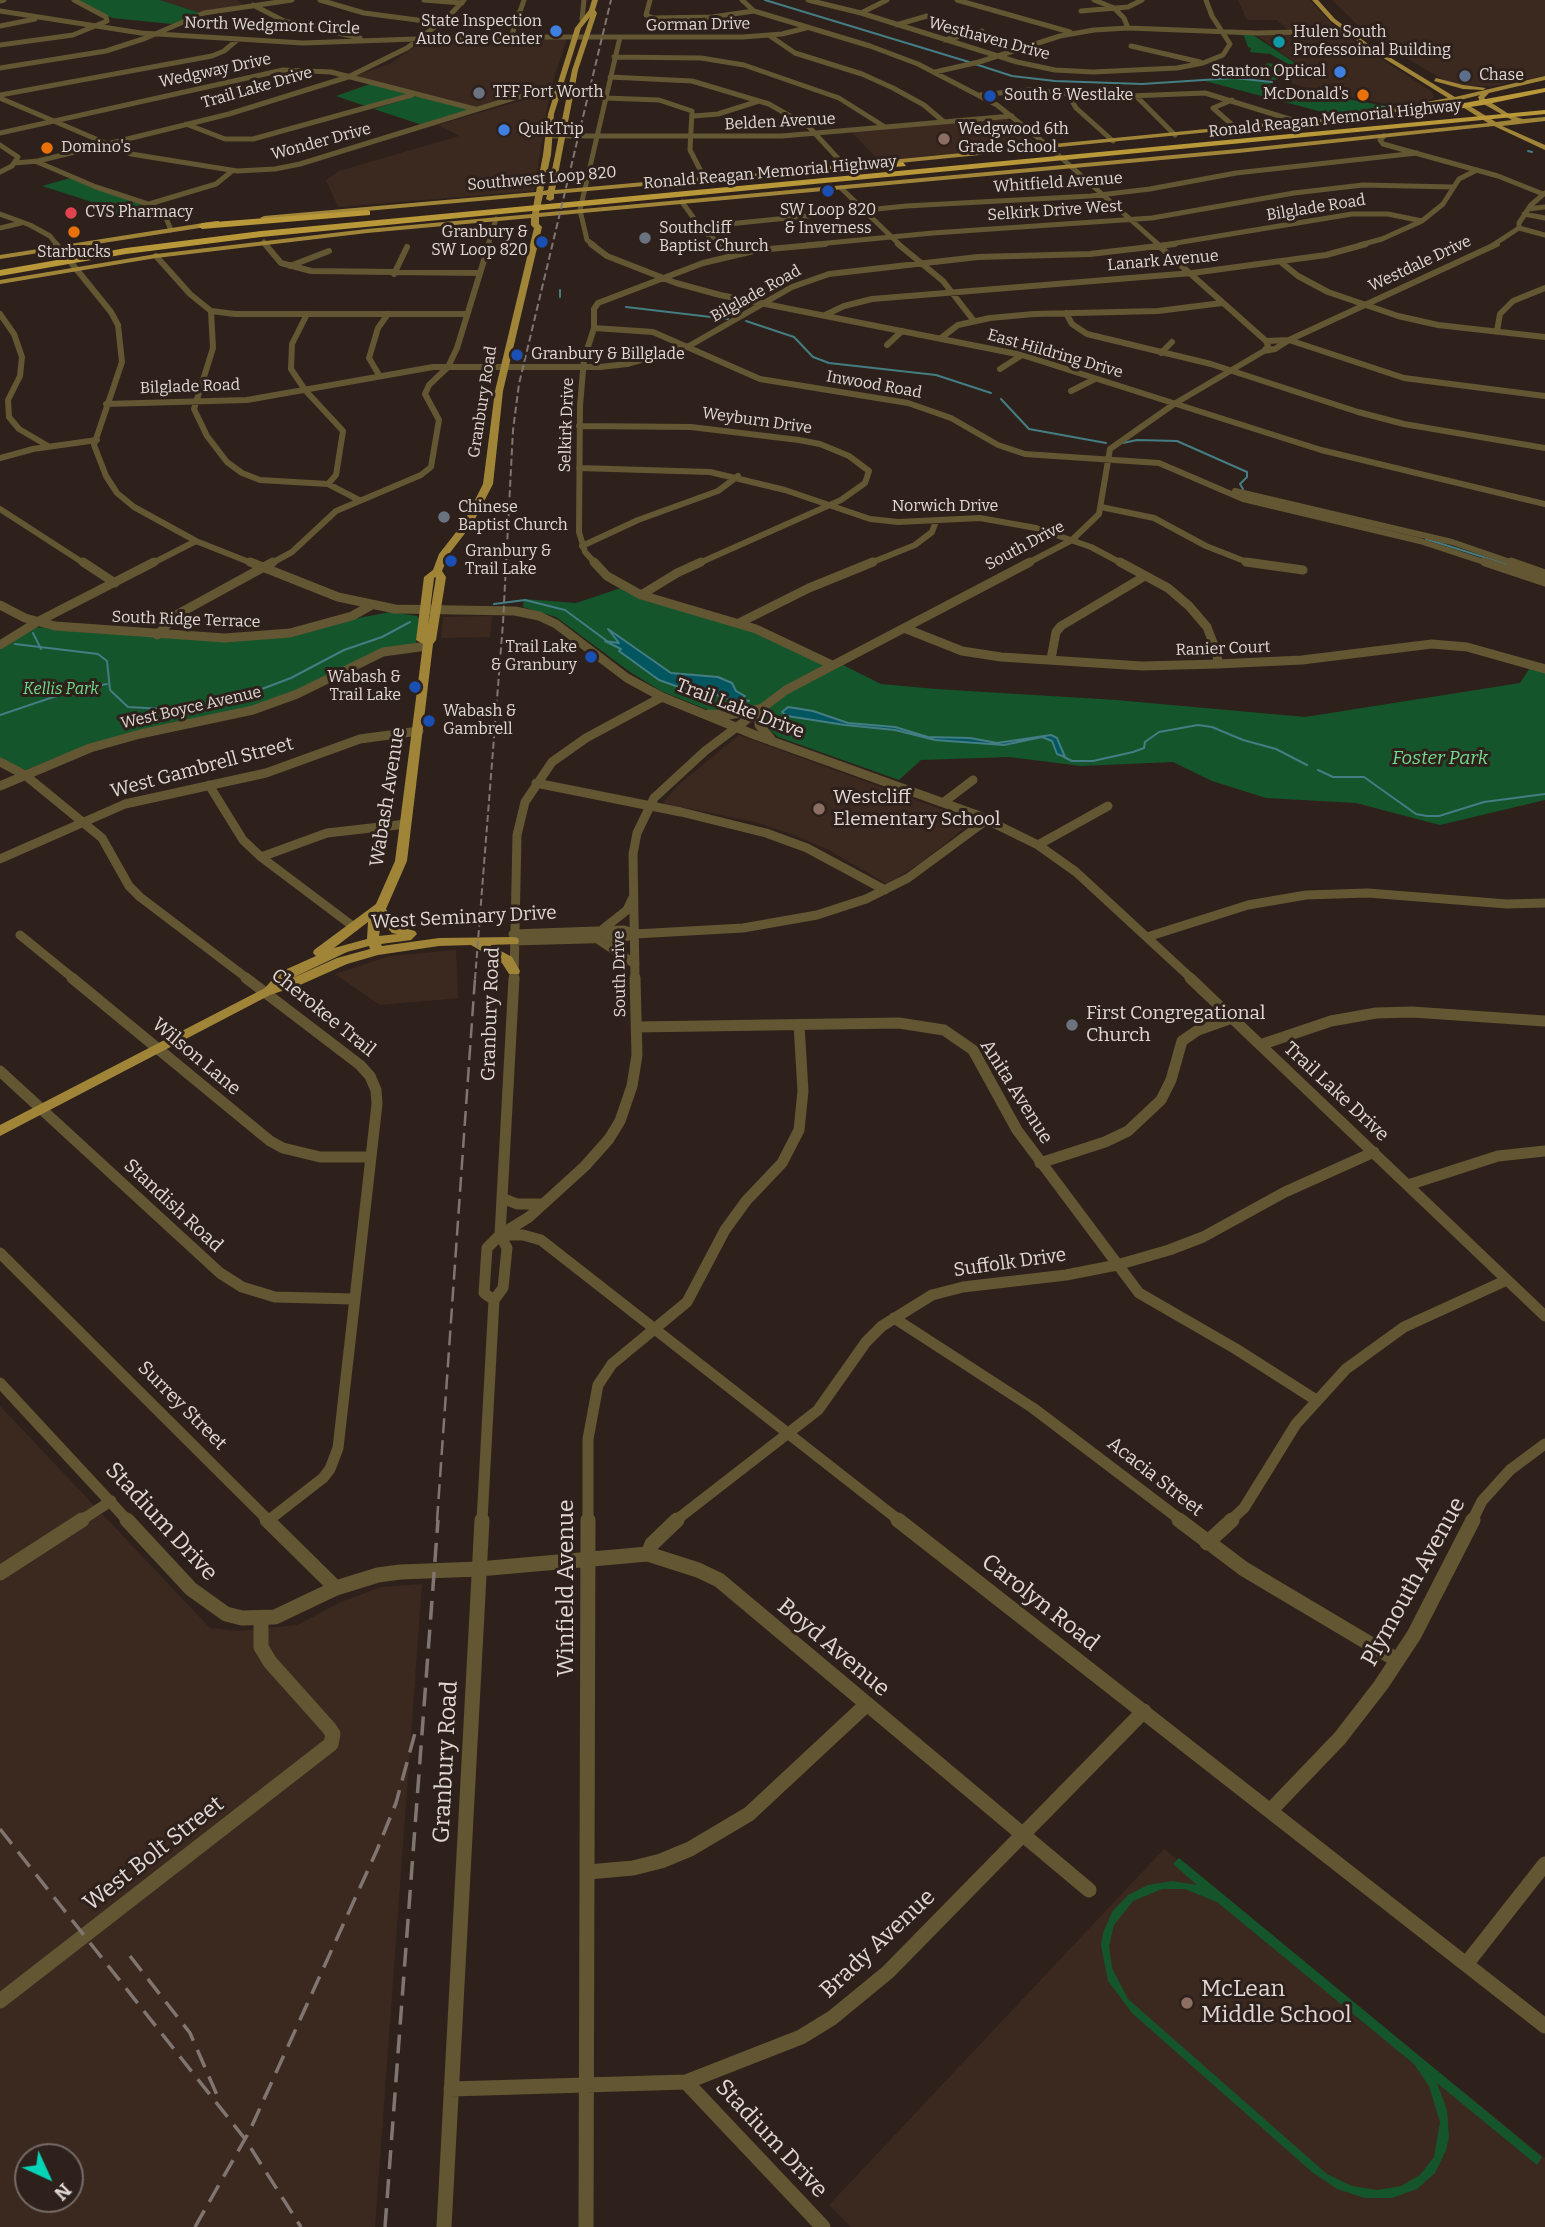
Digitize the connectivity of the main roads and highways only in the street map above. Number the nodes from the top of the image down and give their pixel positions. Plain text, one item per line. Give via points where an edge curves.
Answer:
1 (595, 0) edge
2 (1315, 0) edge
3 (592, 10) junction
4 (1342, 16) dead end
5 (582, 19) junction
6 (588, 34) junction
7 (1407, 62) junction
8 (1395, 64) junction
9 (1545, 78) edge
10 (1436, 84) junction
11 (1509, 87) junction
12 (1545, 89) edge
13 (1497, 90) junction
14 (1463, 97) junction
15 (1454, 99) junction
16 (1433, 103) junction
17 (1416, 106) junction
18 (1545, 106) edge
19 (1399, 109) junction
20 (1518, 112) junction
21 (1545, 112) edge
22 (1452, 119) junction
23 (1545, 120) edge
24 (1508, 123) junction
25 (1494, 125) junction
26 (1300, 126) junction
27 (1531, 127) junction
28 (1512, 134) junction
29 (1367, 137) junction
30 (1536, 138) junction
31 (1545, 142) edge
32 (1150, 144) junction
33 (1545, 148) edge
34 (1121, 154) junction
35 (997, 159) junction
36 (687, 181) junction
37 (640, 185) junction
38 (552, 192) junction
39 (540, 193) junction
40 (651, 198) junction
41 (505, 204) junction
42 (633, 206) junction
43 (535, 215) junction
44 (547, 215) junction
45 (485, 220) junction
46 (202, 226) joint
47 (538, 228) junction
48 (367, 231) junction
49 (33, 251) junction
50 (0, 257) edge
51 (0, 266) edge
52 (0, 273) edge
53 (33, 276) junction
54 (0, 282) edge
55 (429, 611) joint
56 (379, 907) junction
57 (425, 937) junction
58 (468, 940) junction
59 (375, 946) junction
60 (301, 966) junction
61 (514, 971) road end
62 (265, 992) junction
63 (0, 1131) edge

1 - 3 main road, Granbury Road
2 - 8 main road via 1347,31
3 - 5 main road, Granbury Road
3 - 6 main road, Granbury Road
4 - 7 main road
5 - 6 main road via 587,22
5 - 39 main road, Granbury Road via 558,93
6 - 38 main road, Granbury Road via 575,69
7 - 8 main road
7 - 10 main road
8 - 10 main road
9 - 11 main road, Southwest Loop 820
10 - 11 main road
10 - 14 main road
10 - 15 main road
10 - 17 main road via 1437,99
11 - 13 main road, Southwest Loop 820
12 - 22 highway via 1492,101
13 - 14 main road, Southwest Loop 820
13 - 27 main road via 1481,99
14 - 15 main road, Southwest Loop 820
14 - 24 main road
15 - 16 main road, Southwest Loop 820
15 - 25 main road
16 - 17 main road, Southwest Loop 820
16 - 22 main road via 1454,106 1476,122
17 - 19 main road, Southwest Loop 820
18 - 20 highway, Ronald Reagan Memorial Highway
19 - 26 main road, Southwest Loop 820
19 - 32 highway
20 - 21 highway, Ronald Reagan Memorial Highway
20 - 22 highway, Ronald Reagan Memorial Highway
22 - 25 main road, Southwest Loop 820
22 - 26 highway, Ronald Reagan Memorial Highway
22 - 28 main road
22 - 29 main road, Southwest Loop 820 via 1382,139
22 - 34 highway, Ronald Reagan Memorial Highway
23 - 27 main road
24 - 25 main road, Southwest Loop 820
24 - 27 main road, Southwest Loop 820
24 - 30 main road
25 - 28 main road
26 - 32 highway, Ronald Reagan Memorial Highway
26 - 36 main road, Southwest Loop 820
27 - 30 main road
28 - 33 main road
29 - 34 highway
29 - 40 main road, Southwest Loop 820 via 682,202
30 - 31 main road
32 - 35 highway, Ronald Reagan Memorial Highway
34 - 40 highway, Ronald Reagan Memorial Highway via 906,178
35 - 36 highway
35 - 40 highway, Ronald Reagan Memorial Highway
36 - 37 main road, Southwest Loop 820
37 - 38 main road, Southwest Loop 820
37 - 42 main road via 611,195 616,204
38 - 39 main road, Southwest Loop 820
38 - 44 main road, Granbury Road
39 - 41 main road, Southwest Loop 820
39 - 43 main road, Granbury Road
40 - 41 highway, Ronald Reagan Memorial Highway
40 - 41 highway, Ronald Reagan Memorial Highway
40 - 42 main road, Southwest Loop 820
41 - 45 main road via 519,201 523,205 521,211
41 - 46 highway
41 - 51 highway, Ronald Reagan Memorial Highway via 215,233
41 - 52 highway, Ronald Reagan Memorial Highway via 193,242
42 - 44 main road, Southwest Loop 820
43 - 44 main road, Southwest Loop 820
43 - 45 main road, Southwest Loop 820
43 - 47 main road, Granbury Road
44 - 47 main road, Granbury Road
45 - 48 main road, Southwest Loop 820
46 - 49 main road
47 - 55 main road, Granbury Road via 499,391 488,484 468,523 444,554
48 - 52 highway via 230,242
48 - 53 main road, Southwest Loop 820
49 - 50 main road
49 - 53 main road via 47,253 58,265
53 - 54 main road, Southwest Loop 820
55 - 56 main road, Wabash Avenue via 421,640 427,645 401,861
56 - 57 main road via 396,930
56 - 59 main road, Wabash Avenue via 373,924
56 - 60 main road
57 - 58 main road, West Seminary Drive via 513,937
57 - 59 main road, West Seminary Drive
58 - 59 main road, West Seminary Drive
58 - 61 main road via 495,951
59 - 60 main road, West Seminary Drive via 342,949
59 - 62 main road, West Seminary Drive
60 - 62 main road, West Seminary Drive
62 - 63 main road, West Seminary Drive

